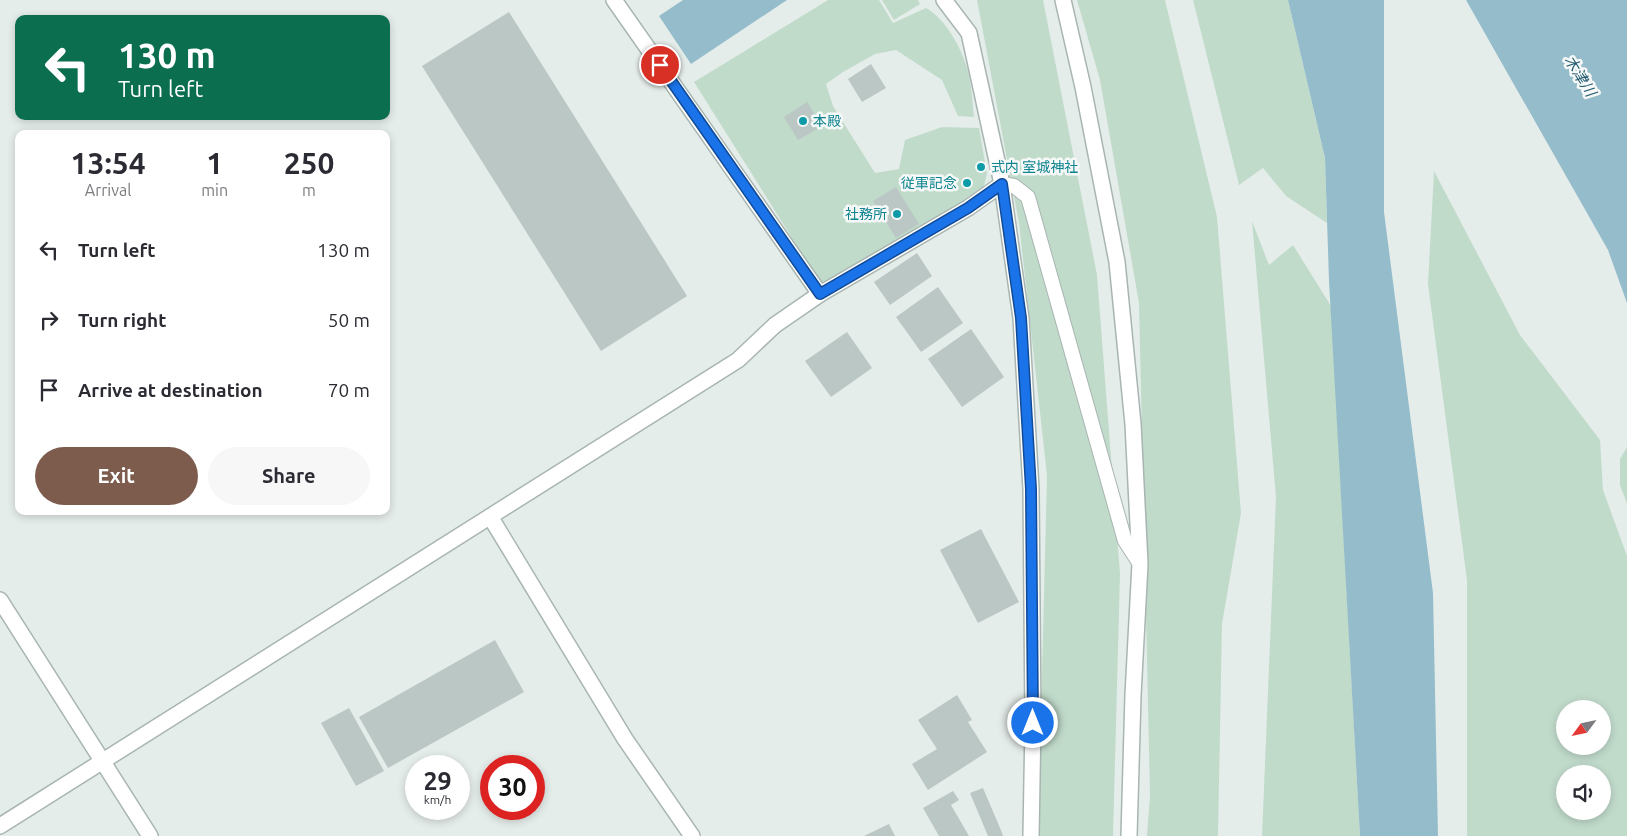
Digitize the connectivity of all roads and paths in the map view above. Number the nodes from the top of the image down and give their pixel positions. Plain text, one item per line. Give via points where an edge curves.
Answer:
1 (614, 0) edge
2 (944, 0) edge
3 (1063, 0) edge
4 (1002, 184) junction
5 (820, 294) junction
6 (491, 518) junction
7 (1140, 564) junction
8 (0, 600) edge
9 (102, 762) junction
10 (0, 826) edge
11 (150, 836) edge
12 (692, 836) edge
13 (1031, 836) edge
14 (1130, 836) edge

1 - 5 street
2 - 4 street via 969,34
3 - 7 street via 1117,262 1134,424
4 - 5 street via 968,208
4 - 7 lane via 1014,186 1028,197 1125,541
4 - 13 street via 1021,318 1031,489
5 - 6 street via 775,325 738,360
6 - 9 street
6 - 12 street via 625,738
7 - 14 street
8 - 9 street
9 - 10 street
9 - 11 street

